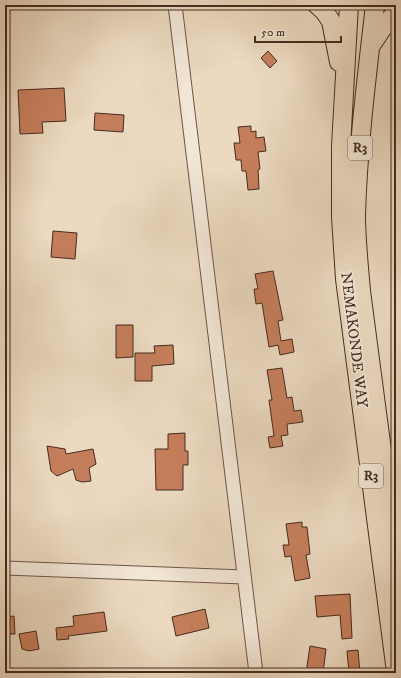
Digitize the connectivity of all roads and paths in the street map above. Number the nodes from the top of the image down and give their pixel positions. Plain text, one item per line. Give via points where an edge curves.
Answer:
1 (174, 5) edge
2 (317, 5) edge
3 (349, 5) edge
4 (375, 5) edge
5 (396, 12) edge
6 (371, 46) junction
7 (345, 92) junction
8 (396, 557) edge
9 (5, 568) edge
10 (244, 577) junction
11 (396, 672) edge
12 (256, 673) edge

1 - 10 street
2 - 7 highway via 331,22
3 - 7 highway, NEMAKONDE WAY / R3
4 - 6 highway, NEMAKONDE WAY / R3
5 - 6 highway
6 - 8 highway, NEMAKONDE WAY / R3 via 360,146 357,251
7 - 11 highway, NEMAKONDE WAY / R3 via 341,146 343,249
9 - 10 street
10 - 12 street

